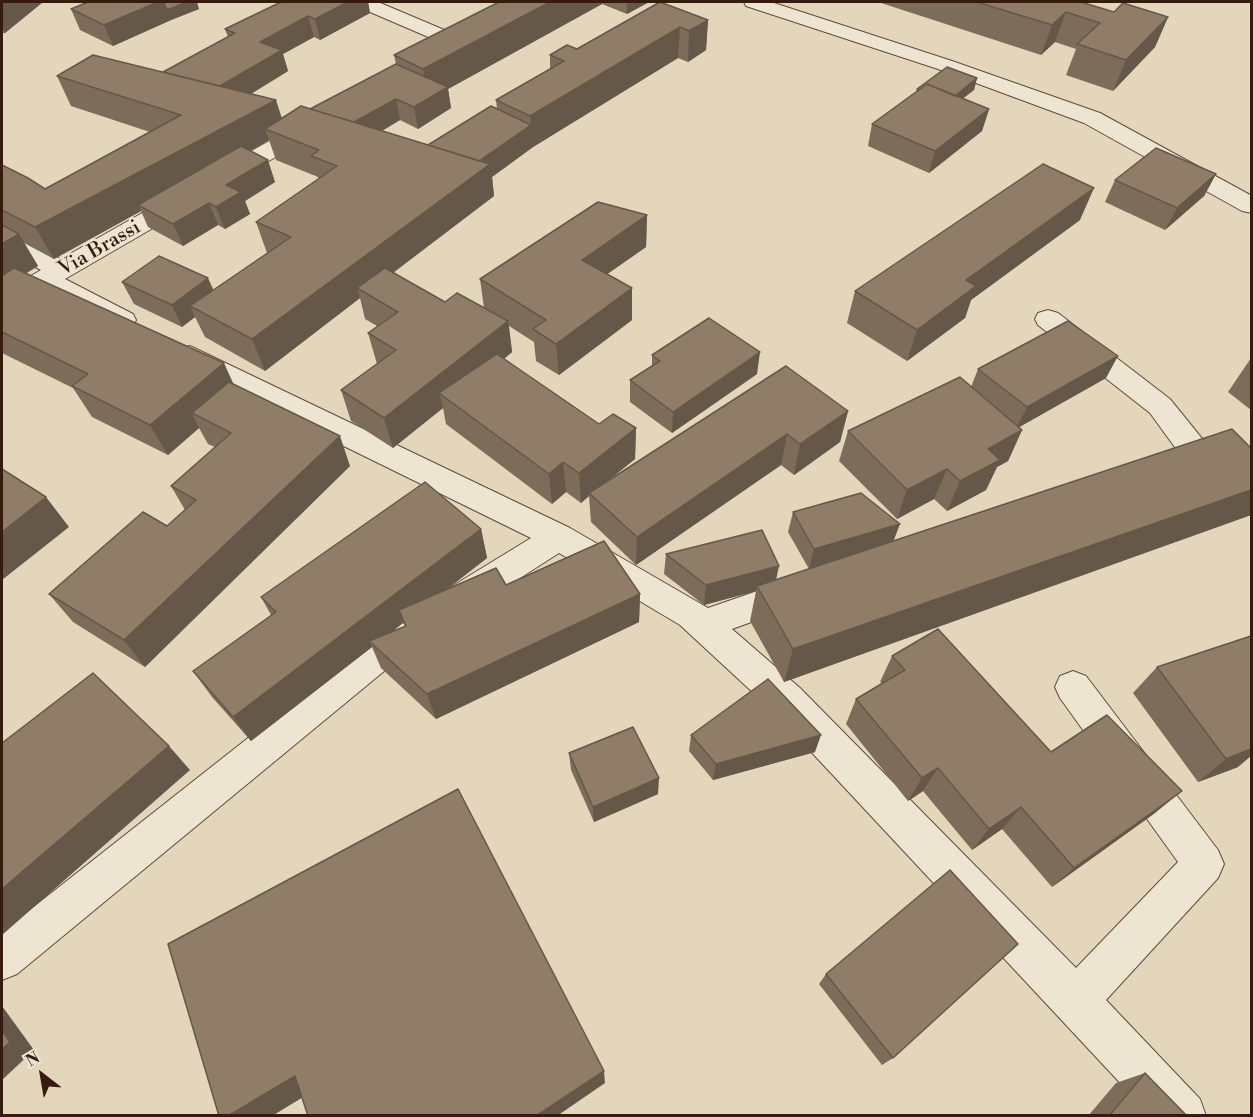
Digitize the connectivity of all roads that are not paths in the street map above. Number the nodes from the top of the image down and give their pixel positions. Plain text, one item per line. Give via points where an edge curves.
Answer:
1 (363, 2) edge
2 (753, 2) edge
3 (482, 33) edge
4 (461, 44) junction
5 (431, 59) edge
6 (329, 116) edge
7 (1251, 206) edge
8 (2, 240) edge
9 (55, 275) junction
10 (2, 304) edge
11 (1048, 319) dead end
12 (1193, 449) junction
13 (1160, 461) edge
14 (1218, 468) edge
15 (559, 537) junction
16 (826, 581) edge
17 (703, 625) junction
18 (1073, 687) dead end
19 (2, 959) edge
20 (1076, 1000) junction
21 (1183, 1116) edge

1 - 4 street
2 - 7 street via 1092,118
3 - 4 street
4 - 5 street
6 - 9 street, Via Brassi
8 - 9 street
9 - 10 street, Via Brassi
9 - 15 street via 157,338 256,391
11 - 12 street via 1160,406
12 - 13 street
12 - 14 street
15 - 17 street
15 - 19 street via 400,636
16 - 17 street
17 - 20 street via 787,699
18 - 20 street via 1204,864
20 - 21 street

